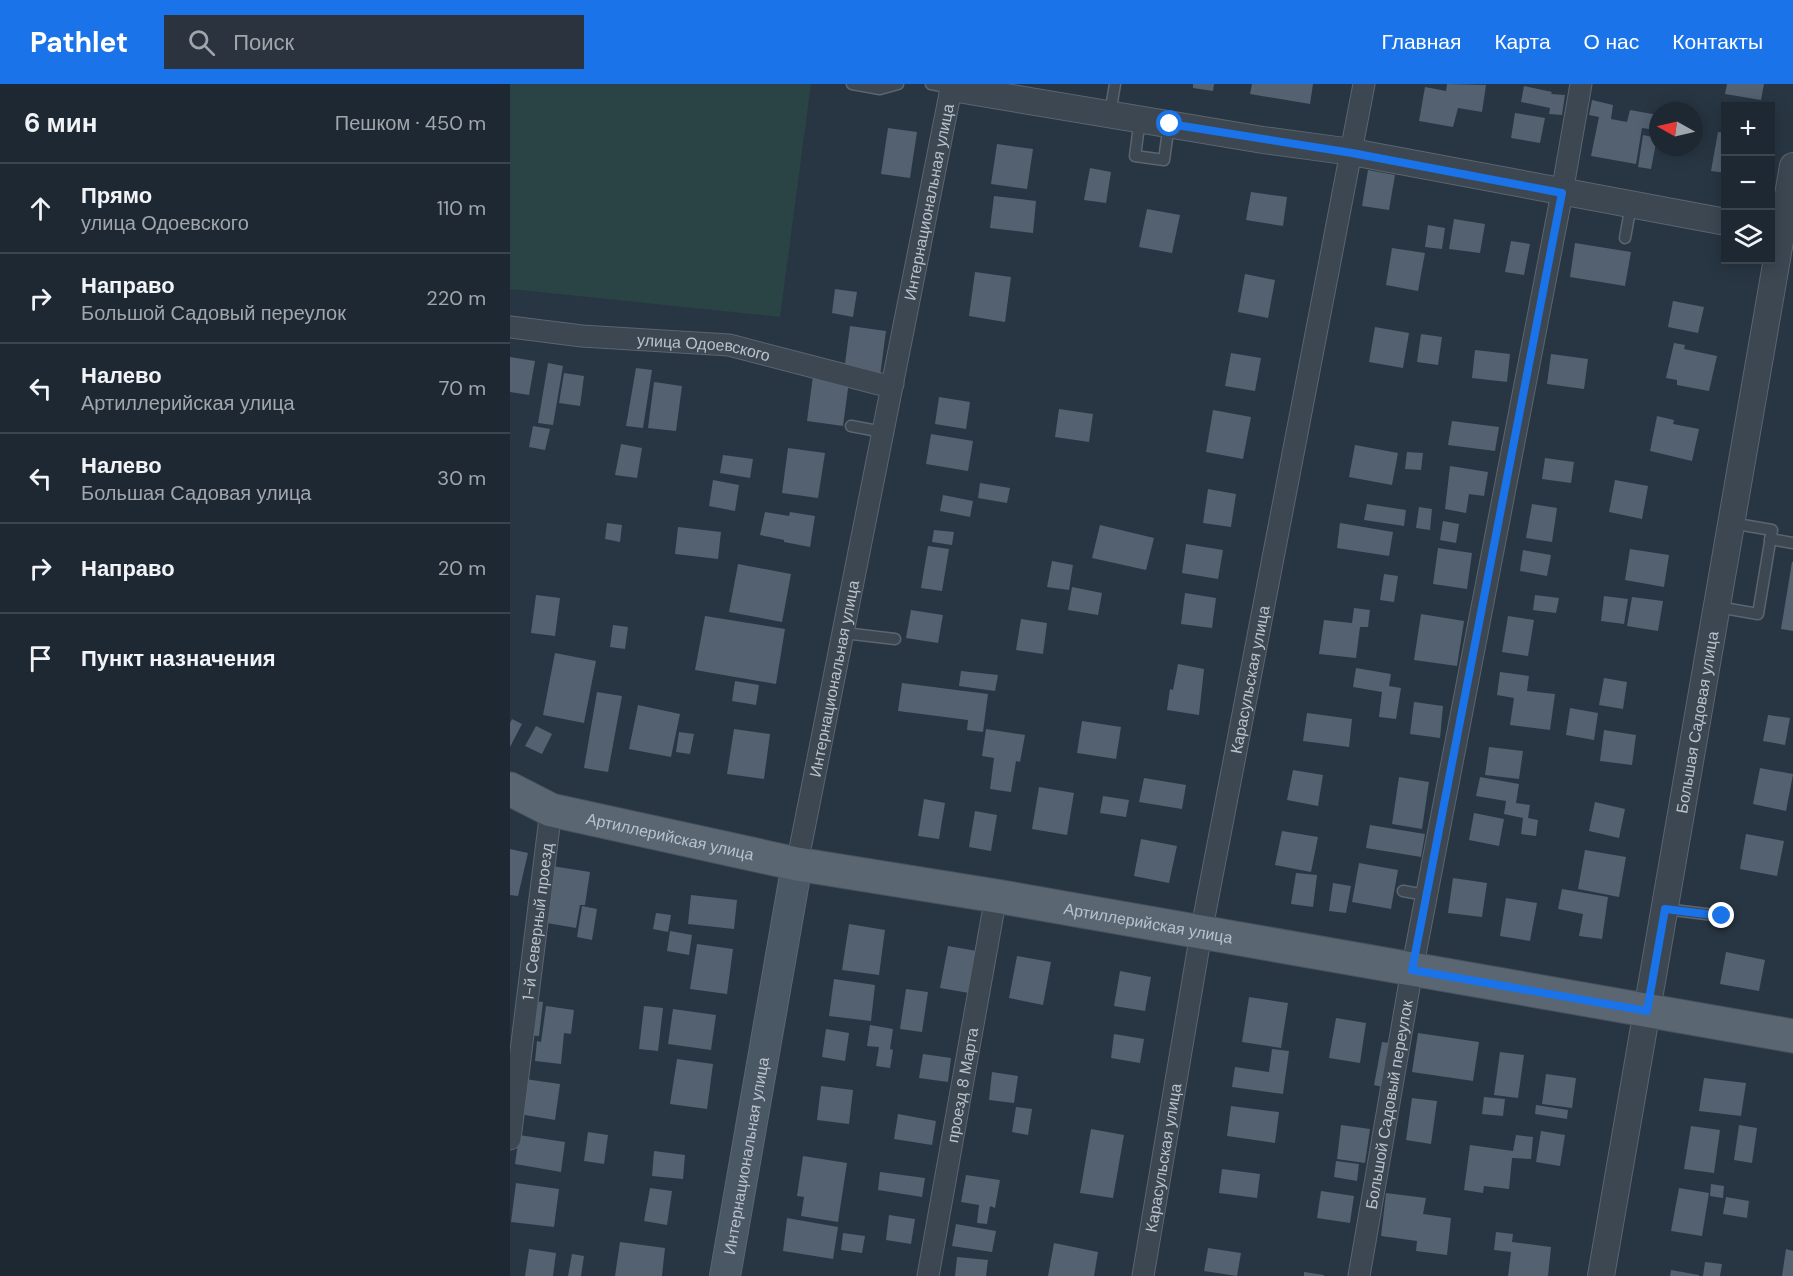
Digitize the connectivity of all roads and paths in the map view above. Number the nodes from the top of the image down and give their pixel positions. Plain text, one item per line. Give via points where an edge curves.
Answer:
1 (852, 84) edge
2 (898, 84) edge
3 (1115, 84) edge
4 (1364, 84) edge
5 (1581, 84) edge
6 (945, 85) edge
7 (1110, 114) junction
8 (1140, 119) junction
9 (1170, 124) junction
10 (1352, 153) junction
11 (1793, 166) edge
12 (1562, 193) junction
13 (1631, 206) junction
14 (1721, 221) edge
15 (1782, 232) edge
16 (1625, 238) dead end
17 (510, 327) edge
18 (893, 384) junction
19 (851, 426) dead end
20 (883, 432) junction
21 (1731, 523) junction
22 (1770, 539) junction
23 (1793, 543) edge
24 (1716, 607) junction
25 (844, 633) junction
26 (895, 639) dead end
27 (510, 789) edge
28 (551, 810) junction
29 (797, 864) junction
30 (1403, 891) dead end
31 (1426, 895) junction
32 (996, 896) junction
33 (1665, 909) junction
34 (1722, 916) dead end
35 (1201, 933) junction
36 (1412, 970) junction
37 (1647, 1011) junction
38 (1793, 1036) edge
39 (510, 1139) edge
40 (725, 1276) edge
41 (928, 1276) edge
42 (1143, 1276) edge
43 (1359, 1276) edge
44 (1601, 1276) edge

1 - 2 lane via 880,89
3 - 7 lane
4 - 10 street, Карасульская улица
5 - 12 street, Большой Садовый переулок
6 - 7 street
6 - 18 street, Интернациональная улица
7 - 8 street
8 - 9 street
8 - 9 lane via 1135,156 1164,160
9 - 10 street
10 - 12 street
10 - 35 street, Карасульская улица
11 - 15 street, Большая Садовая улица
12 - 13 street
12 - 31 street, Большой Садовый переулок
13 - 14 street
13 - 16 lane
15 - 21 street, Большая Садовая улица
17 - 18 street, улица Одоевского via 582,336 729,345 879,384
18 - 20 street, Интернациональная улица
19 - 20 lane
20 - 25 street, Интернациональная улица
21 - 22 lane via 1772,530
21 - 24 street, Большая Садовая улица
22 - 23 lane
22 - 24 lane via 1758,614
24 - 33 street, Большая Садовая улица
25 - 26 lane
25 - 29 street, Интернациональная улица
27 - 28 main road, Артиллерийская улица
28 - 29 main road, Артиллерийская улица
28 - 39 street, 1-й Северный проезд
29 - 32 main road, Артиллерийская улица
29 - 40 main road, Интернациональная улица
30 - 31 lane
31 - 36 street, Большой Садовый переулок
32 - 35 main road, Артиллерийская улица
32 - 41 street, проезд 8 Марта
33 - 34 lane
33 - 37 street, Большая Садовая улица
35 - 36 main road, Артиллерийская улица
35 - 42 street, Карасульская улица
36 - 37 main road, Артиллерийская улица
36 - 43 street, Большой Садовый переулок
37 - 38 main road, Артиллерийская улица
37 - 44 street, Большая Садовая улица

